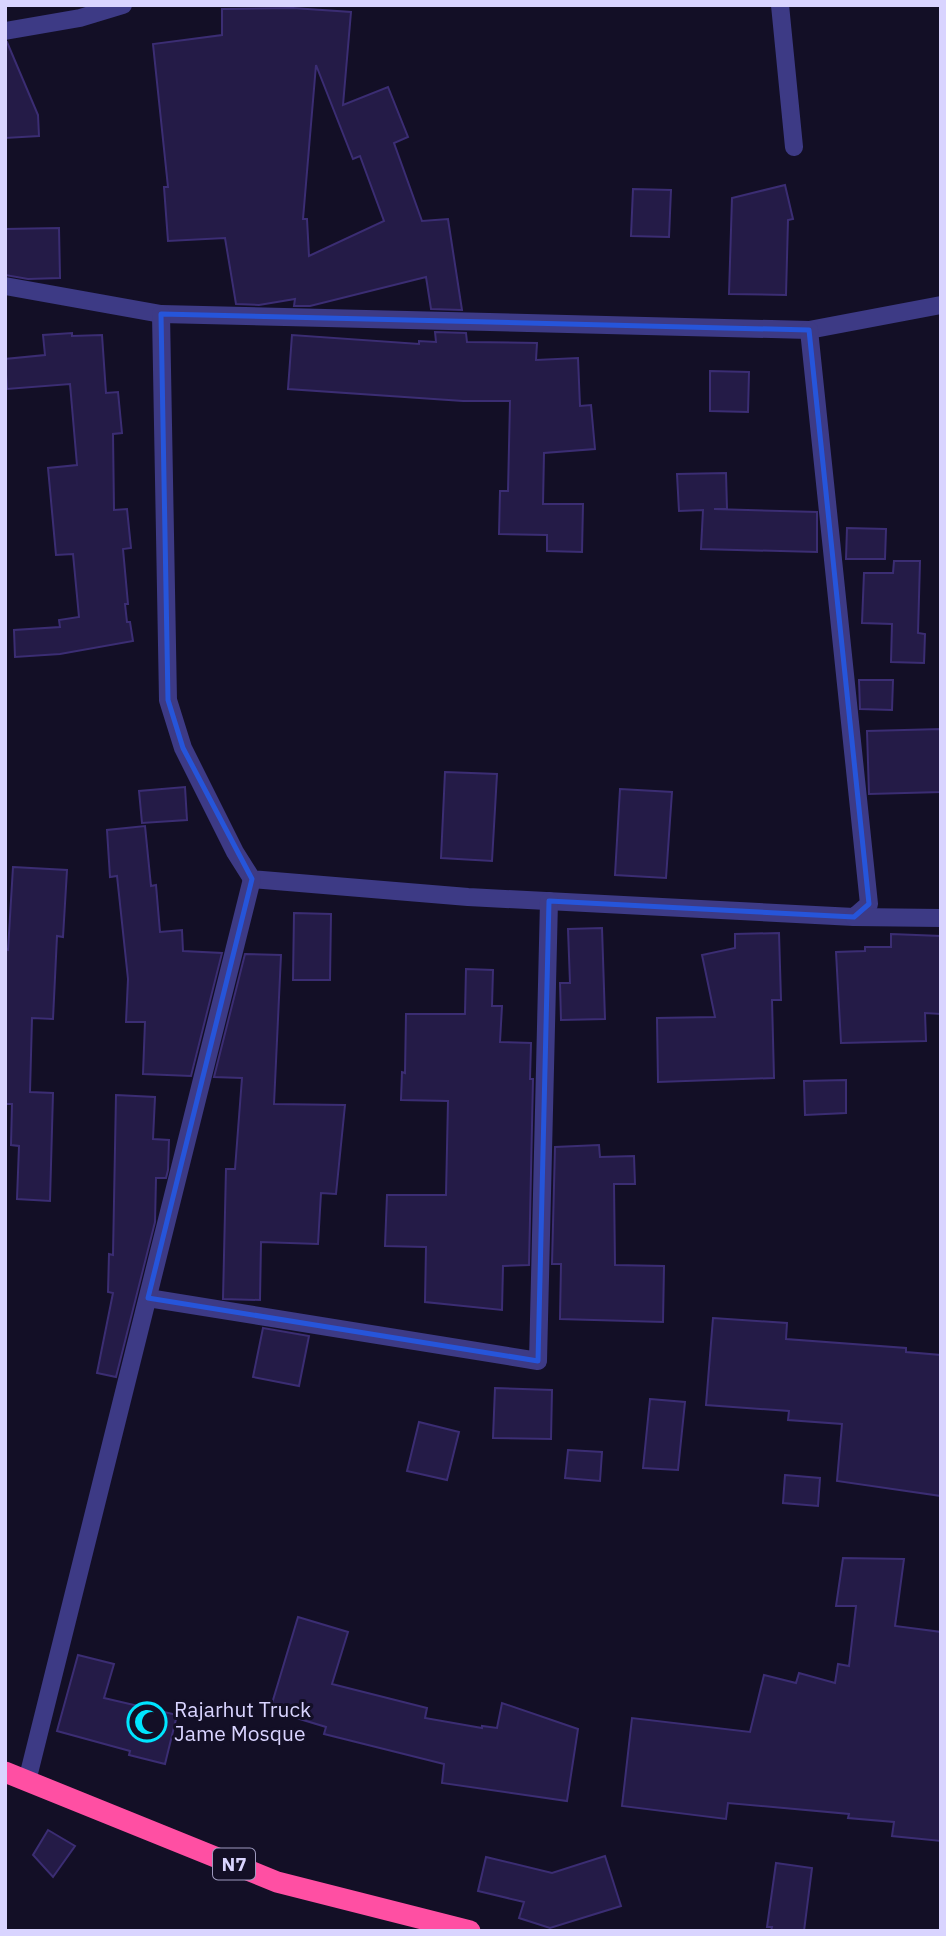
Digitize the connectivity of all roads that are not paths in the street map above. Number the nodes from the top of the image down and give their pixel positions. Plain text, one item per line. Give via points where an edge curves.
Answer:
1 (123, 5) edge
2 (780, 5) edge
3 (5, 31) edge
4 (794, 146) dead end
5 (5, 286) edge
6 (941, 305) edge
7 (161, 314) junction
8 (809, 330) junction
9 (253, 879) junction
10 (549, 901) junction
11 (854, 917) junction
12 (941, 918) edge
13 (148, 1298) junction
14 (5, 1772) edge
15 (27, 1781) junction
16 (470, 1931) edge

1 - 3 street
2 - 4 street
5 - 7 street
6 - 8 street
7 - 8 street
7 - 9 street via 169,700 183,748
8 - 11 street via 869,904
9 - 10 street
9 - 13 street
10 - 11 street
10 - 13 street via 538,1361
11 - 12 street
13 - 15 street
14 - 15 highway, N7
15 - 16 highway, N7 via 277,1882

